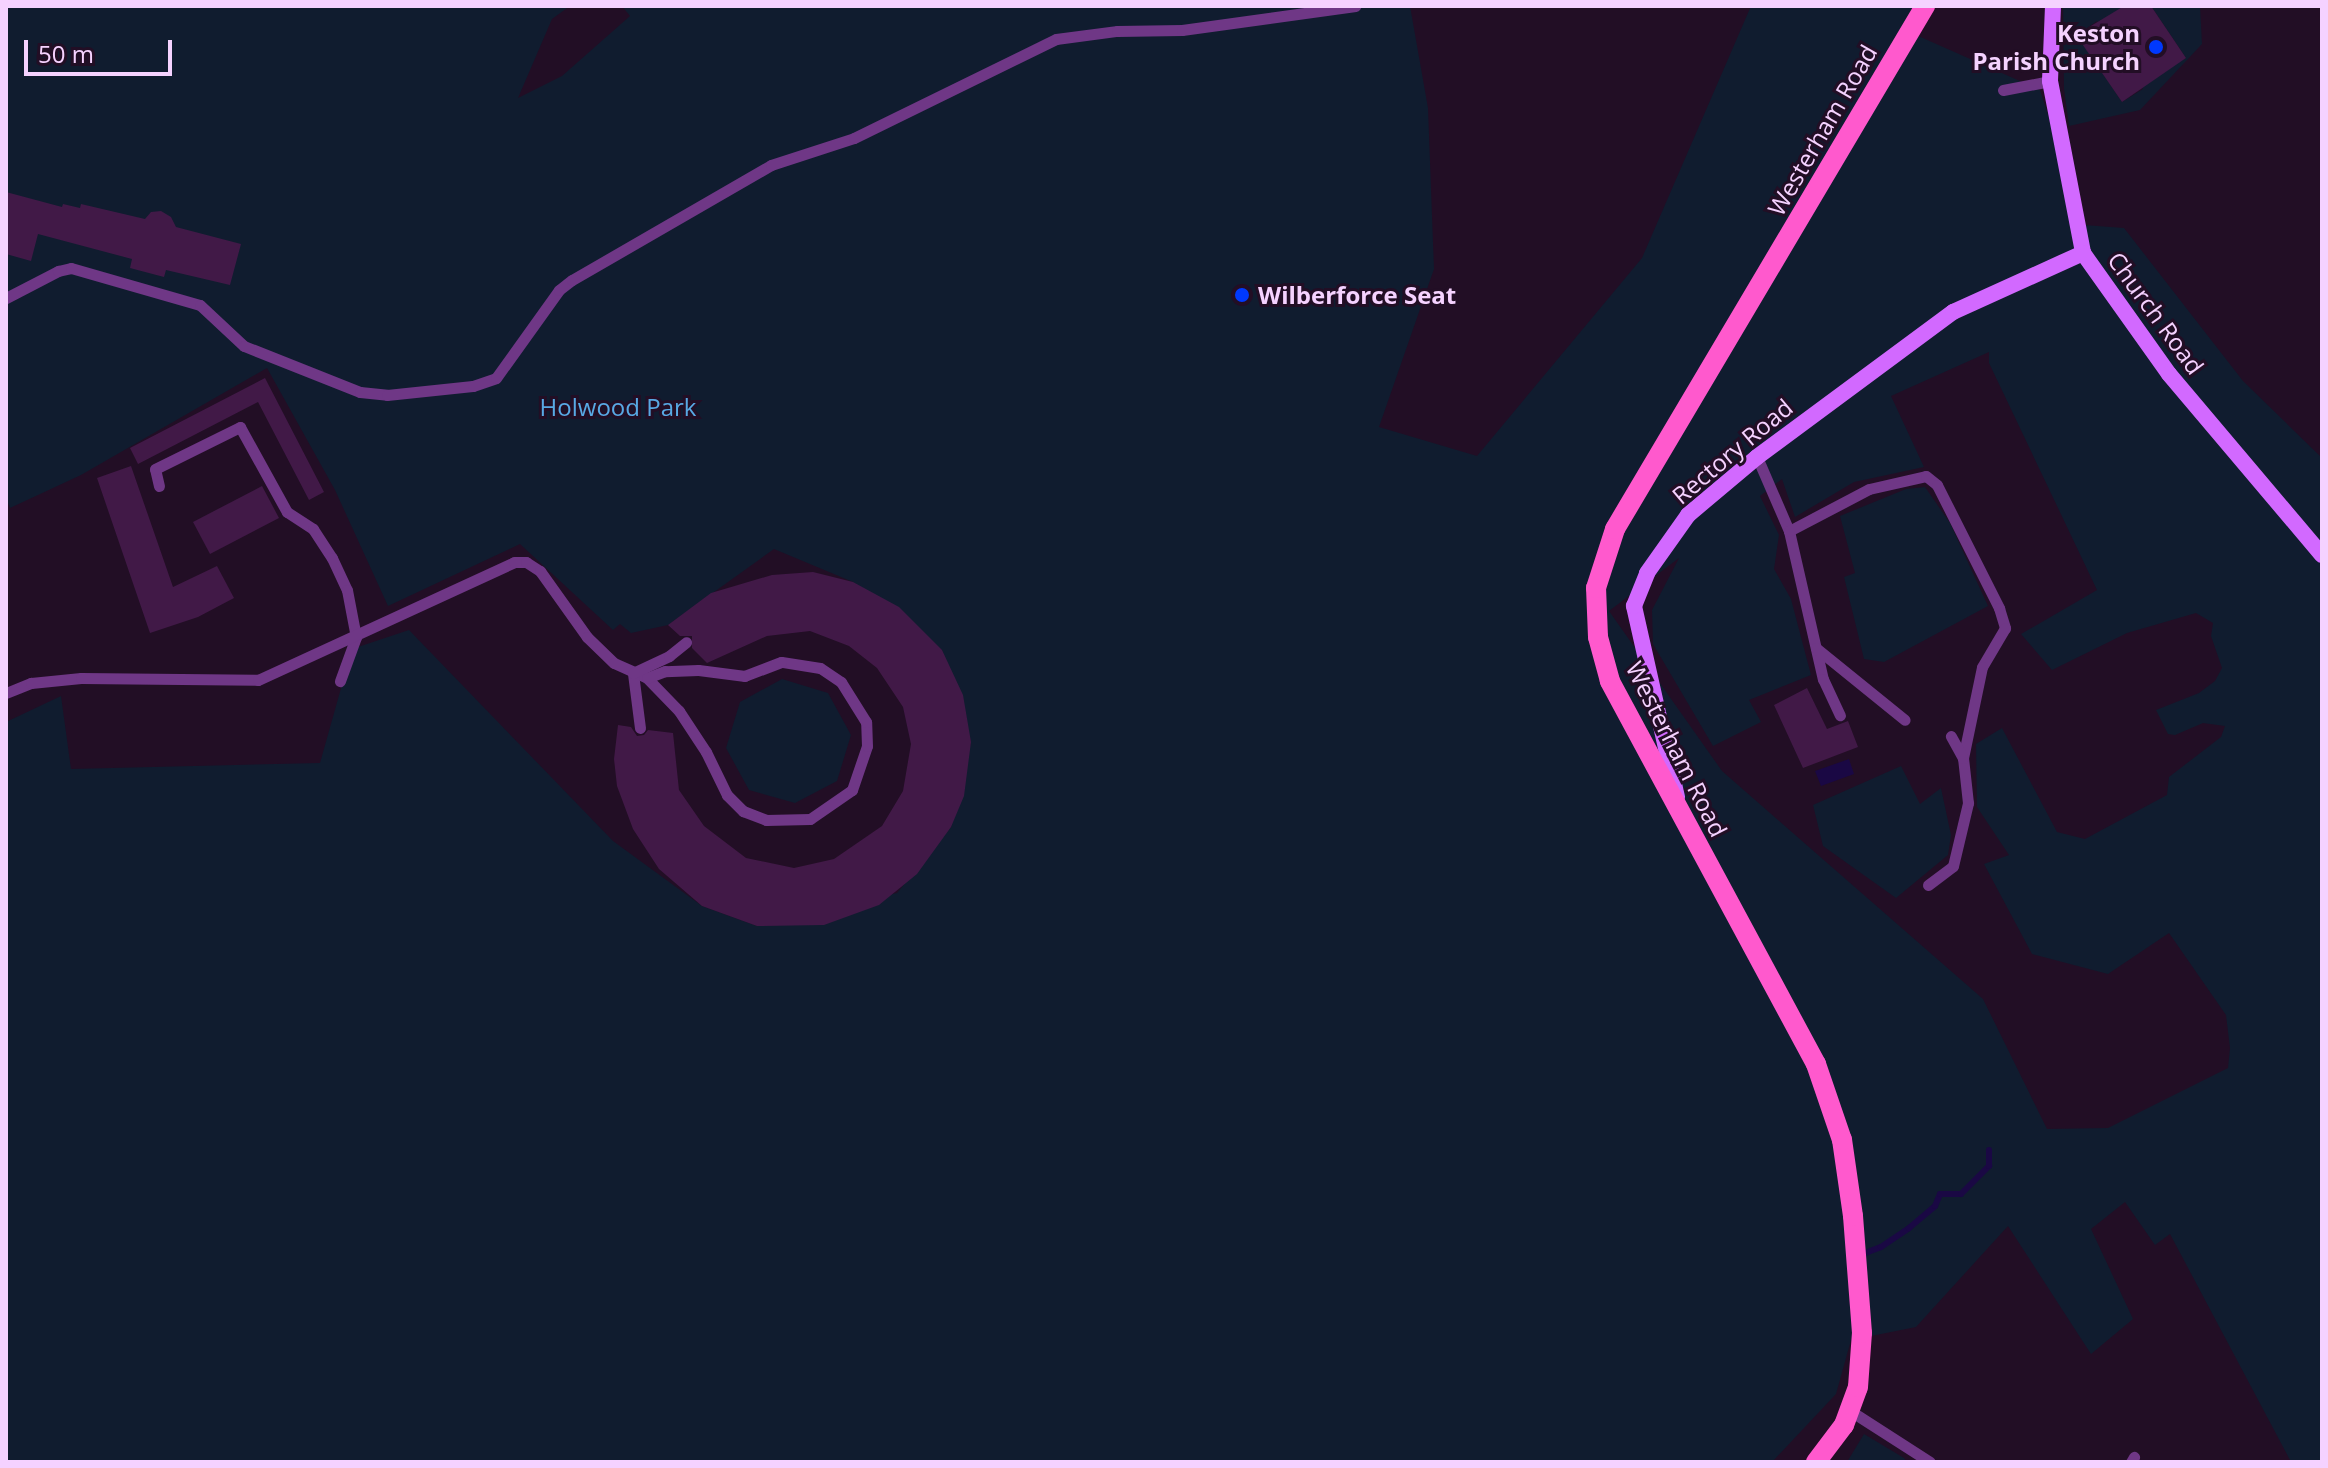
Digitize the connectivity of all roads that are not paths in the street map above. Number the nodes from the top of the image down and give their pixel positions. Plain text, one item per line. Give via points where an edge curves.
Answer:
1 (1355, 6) edge
2 (1925, 6) edge
3 (2053, 6) edge
4 (2050, 81) junction
5 (2003, 90) dead end
6 (2083, 253) junction
7 (6, 298) edge
8 (1757, 457) junction
9 (159, 486) dead end
10 (1789, 531) junction
11 (2322, 555) edge
12 (356, 637) junction
13 (686, 642) dead end
14 (1816, 647) junction
15 (633, 673) junction
16 (647, 678) junction
17 (340, 681) dead end
18 (6, 693) edge
19 (1840, 715) dead end
20 (1905, 720) dead end
21 (640, 728) dead end
22 (1951, 736) dead end
23 (1963, 758) junction
24 (1682, 821) junction
25 (1928, 885) dead end
26 (1849, 1410) junction
27 (1816, 1462) edge
28 (1930, 1462) edge

1 - 7 lane via 1182,30 1056,39 854,138 771,165 572,280 559,290 496,378 473,386 387,395 360,392 244,346 200,305 71,268
2 - 24 main road, Westerham Road via 1615,529 1596,588 1598,637 1610,681
3 - 4 street, Church Road
4 - 5 lane
4 - 6 street, Church Road
6 - 8 street, Rectory Road via 1953,312
6 - 11 street, Church Road via 2169,374
8 - 10 lane
8 - 24 street, Rectory Road via 1688,515 1647,573 1634,606
9 - 12 lane via 155,469 240,427 287,512 313,529 332,558 347,590
10 - 14 lane
10 - 23 lane via 1869,489 1926,476 1937,485 2005,628 1982,667
12 - 15 lane via 514,562 526,562 540,571 587,637
12 - 17 lane
12 - 18 lane via 258,680 81,678 31,683
13 - 15 lane
14 - 19 lane via 1823,679
14 - 20 lane
15 - 16 lane
15 - 21 lane
16 - 16 lane via 676,671 745,676 781,662 820,668 841,682 866,722 867,746 852,790 810,819 766,820 743,811 727,795 695,733
22 - 23 lane
23 - 25 lane via 1968,803 1953,866
24 - 26 main road, Westerham Road via 1816,1064 1842,1140 1862,1333 1858,1387
26 - 27 main road, Westerham Road
26 - 28 lane

